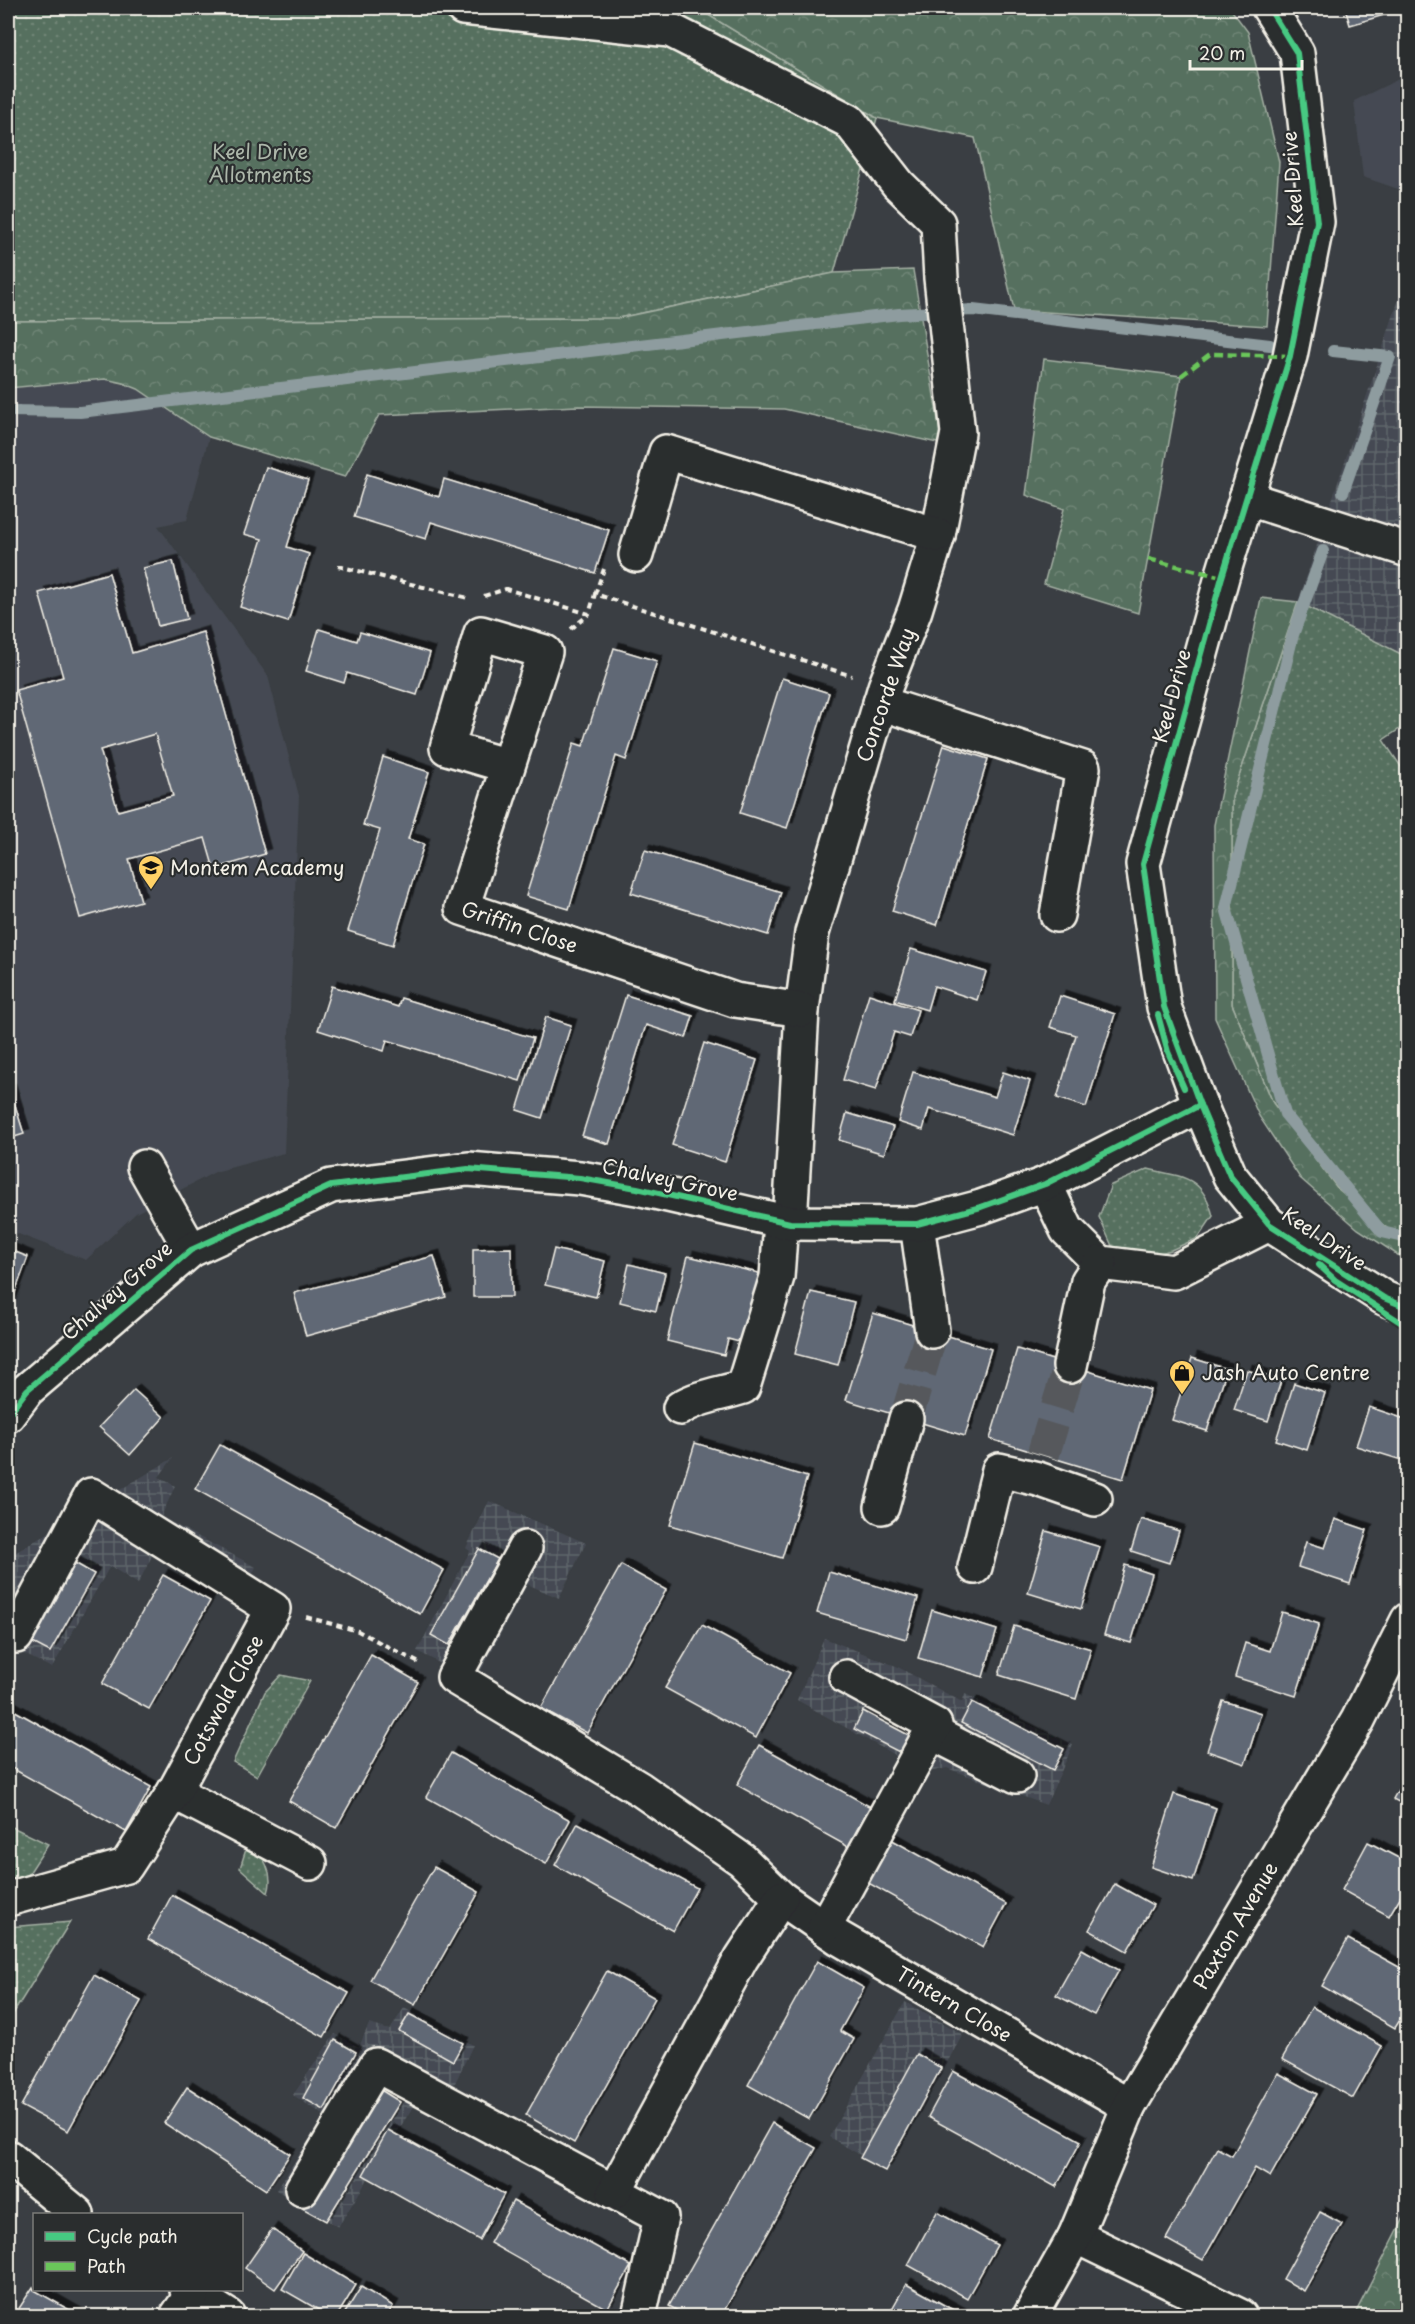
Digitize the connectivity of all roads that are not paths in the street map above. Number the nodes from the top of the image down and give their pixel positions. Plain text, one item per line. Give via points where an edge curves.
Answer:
1 (463, 8) edge
2 (1269, 8) edge
3 (1246, 498) junction
4 (938, 535) junction
5 (1407, 550) edge
6 (636, 555) dead end
7 (883, 695) junction
8 (508, 766) junction
9 (1057, 915) dead end
10 (802, 1010) junction
11 (1200, 1105) junction
12 (144, 1167) dead end
13 (1045, 1184) junction
14 (785, 1222) junction
15 (917, 1224) junction
16 (1269, 1224) junction
17 (191, 1250) junction
18 (1100, 1263) junction
19 (1407, 1308) edge
20 (932, 1331) tunnel mouth
21 (1070, 1366) tunnel mouth
22 (680, 1408) dead end
23 (8, 1415) edge
24 (906, 1419) tunnel mouth
25 (1095, 1499) dead end
26 (882, 1507) dead end
27 (525, 1548) dead end
28 (975, 1567) dead end
29 (1407, 1620) edge
30 (16, 1636) dead end
31 (846, 1677) dead end
32 (931, 1732) junction
33 (1017, 1776) dead end
34 (174, 1792) junction
35 (310, 1863) dead end
36 (781, 1898) junction
37 (8, 1899) edge
38 (824, 1928) junction
39 (1130, 2106) junction
40 (8, 2157) edge
41 (302, 2188) dead end
42 (614, 2192) junction
43 (76, 2213) edge
44 (1075, 2236) junction
45 (186, 2300) edge
46 (228, 2316) edge
47 (639, 2316) edge
48 (1030, 2316) edge
49 (1239, 2316) edge

1 - 4 street, Concorde Way via 670,30 849,121 898,184 938,223 958,433
2 - 3 street, Keel Drive via 1297,53 1317,222 1290,356
3 - 5 street
3 - 11 street, Keel Drive via 1143,864 1164,1007
4 - 6 street via 666,452
4 - 7 street, Concorde Way
7 - 9 street via 1083,768
7 - 10 street, Concorde Way via 812,933
8 - 8 street, Griffin Close via 545,652 480,633 447,748
8 - 10 street, Griffin Close via 462,908 735,1000
10 - 14 street, Concorde Way
11 - 13 street, Chalvey Grove
11 - 16 street, Keel Drive via 1230,1176
12 - 17 street
13 - 15 street, Chalvey Grove
13 - 18 street via 1067,1230
14 - 15 street, Chalvey Grove
14 - 17 street, Chalvey Grove via 580,1178 468,1169 331,1186
14 - 22 street, Concorde Way via 777,1277 743,1387 695,1399
15 - 20 street
16 - 18 street via 1174,1272
16 - 19 street, Keel Drive via 1384,1298
17 - 23 street, Chalvey Grove via 27,1390
18 - 21 street via 1088,1281
24 - 26 street
25 - 28 street via 1040,1467 999,1470
27 - 36 street, Tintern Close via 454,1677 640,1789 742,1860
29 - 39 street, Paxton Avenue via 1358,1720
30 - 34 street, Cotswold Close via 91,1495 273,1609
31 - 32 street via 935,1725
32 - 33 street
32 - 38 street
34 - 35 street
34 - 37 street, Cotswold Close via 126,1866
36 - 38 street, Tintern Close
36 - 42 street via 741,1959
38 - 39 street, Tintern Close
39 - 44 street, Paxton Avenue
40 - 43 street
41 - 42 street via 376,2064
42 - 47 street via 661,2217
44 - 48 street, Paxton Avenue
44 - 49 street
45 - 46 street

